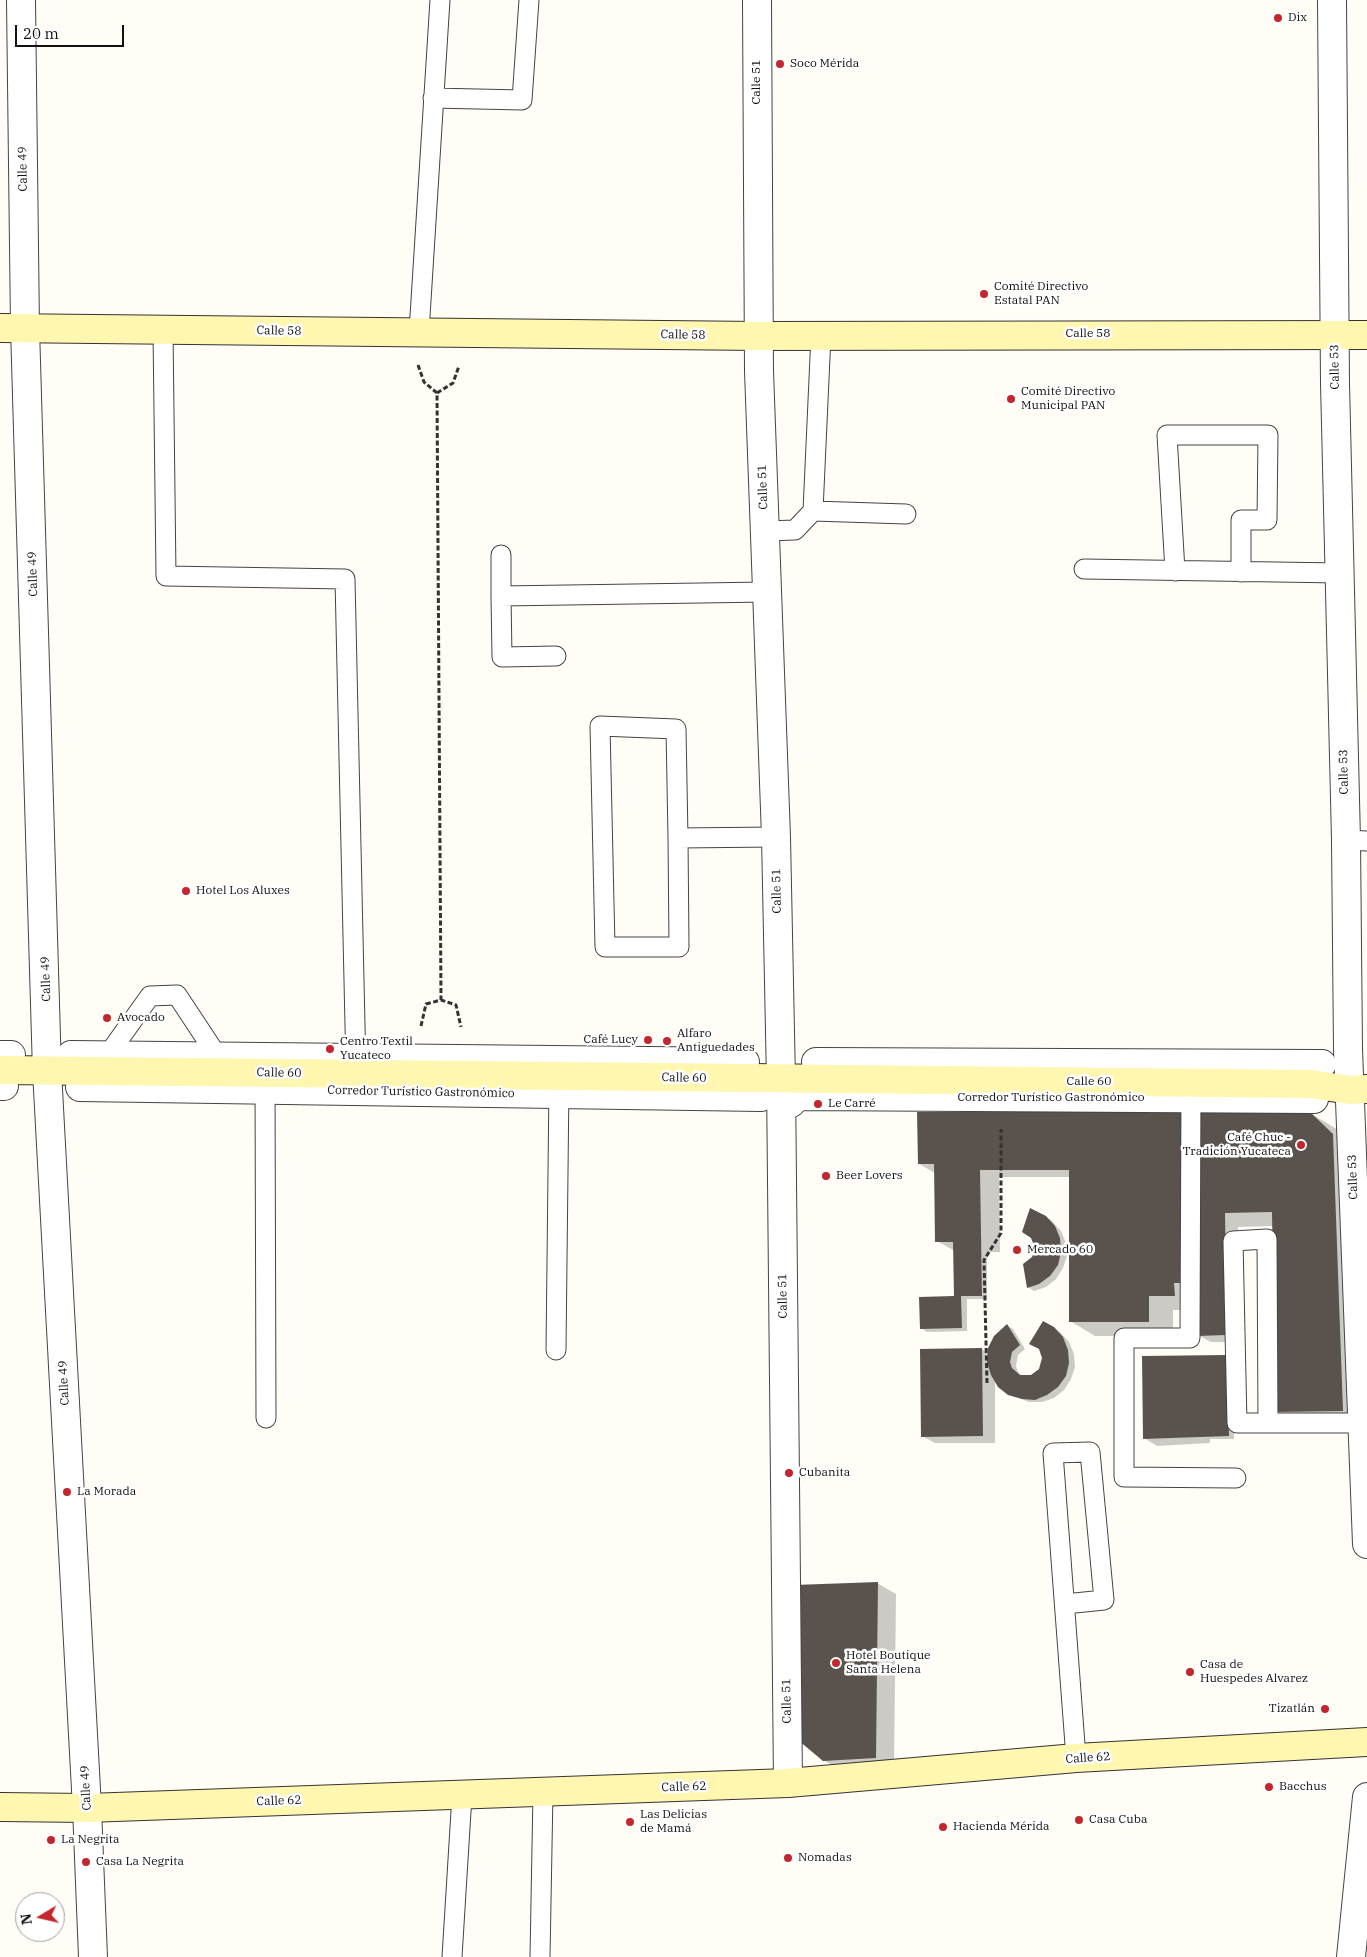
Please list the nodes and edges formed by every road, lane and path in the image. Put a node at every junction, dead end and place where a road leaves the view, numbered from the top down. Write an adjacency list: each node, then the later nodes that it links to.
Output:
1 (21, 0): 7 (street, Calle 49)
2 (440, 0): 6 (lane)
3 (529, 0): 6 (lane)
4 (757, 0): 13 (street, Calle 51)
5 (1332, 0): 10 (street, Calle 53)
6 (433, 98): 9 (lane)
7 (12, 328): 8 (main road, Calle 58); 39 (street, Calle 49)
8 (163, 330): 9 (main road, Calle 58); 37 (lane)
9 (419, 332): 13 (main road, Calle 58)
10 (1334, 333): 11 (main road, Calle 58); 12 (main road, Calle 58); 24 (street, Calle 53)
11 (821, 335): 13 (main road, Calle 58); 17 (lane)
12 (1367, 335)
13 (758, 336): 19 (street, Calle 51)
14 (415, 358): 16 (path)
15 (462, 359): 16 (path)
16 (437, 393): 31 (path)
17 (814, 511): 18 (lane); 19 (lane)
18 (906, 514)
19 (765, 530): 25 (street, Calle 51)
20 (501, 554): 26 (lane)
21 (1084, 569): 22 (lane)
22 (1175, 571): 23 (lane); 23 (lane)
23 (1241, 572): 24 (lane)
24 (1340, 573): 30 (street, Calle 53)
25 (767, 592): 26 (lane); 28 (street, Calle 51)
26 (501, 596): 27 (lane)
27 (556, 656)
28 (776, 837): 29 (lane); 45 (street, Calle 51)
29 (678, 838): 29 (lane)
30 (1356, 840): 44 (street, Calle 53)
31 (441, 1000)
32 (71, 1056): 40 (street, Corredor Turístico Gastronómico)
33 (745, 1062): 37 (street)
34 (816, 1062): 35 (street)
35 (1322, 1064)
36 (222, 1065): 37 (street); 40 (main road, Calle 60); 40 (lane); 41 (main road, Calle 60)
37 (355, 1066): 41 (main road, Calle 60); 42 (main road, Calle 60)
38 (3, 1071): 39 (main road, Calle 60)
39 (48, 1071): 40 (main road, Calle 60); 63 (street, Calle 49)
40 (94, 1071): 41 (street, Corredor Turístico Gastronómico)
41 (265, 1081): 42 (street, Corredor Turístico Gastronómico); 50 (lane)
42 (559, 1085): 45 (main road, Calle 60); 48 (lane)
43 (1191, 1090): 44 (main road, Calle 60); 45 (main road, Calle 60); 46 (street, Corredor Turístico Gastronómico); 47 (street, Corredor Turístico Gastronómico); 53 (lane)
44 (1359, 1090): 52 (street, Calle 53)
45 (778, 1093): 46 (street, Corredor Turístico Gastronómico); 58 (street, Calle 51)
46 (1001, 1097): 49 (path)
47 (1314, 1099)
48 (556, 1350)
49 (987, 1383)
50 (266, 1418)
51 (1268, 1423): 51 (lane); 52 (lane)
52 (1363, 1423): 54 (street, Calle 53)
53 (1236, 1478)
54 (1367, 1544)
55 (1064, 1604): 55 (lane); 57 (lane)
56 (1367, 1742): 57 (main road, Calle 62)
57 (1076, 1758): 58 (main road, Calle 62)
58 (788, 1783): 59 (main road, Calle 62)
59 (543, 1792): 60 (main road, Calle 62); 66 (lane)
60 (462, 1794): 63 (main road, Calle 62); 65 (lane)
61 (1367, 1796): 67 (street)
62 (0, 1807): 63 (main road, Calle 62)
63 (87, 1808): 64 (street, Calle 49)
64 (93, 1957)
65 (452, 1957)
66 (540, 1957)
67 (1352, 1957)

